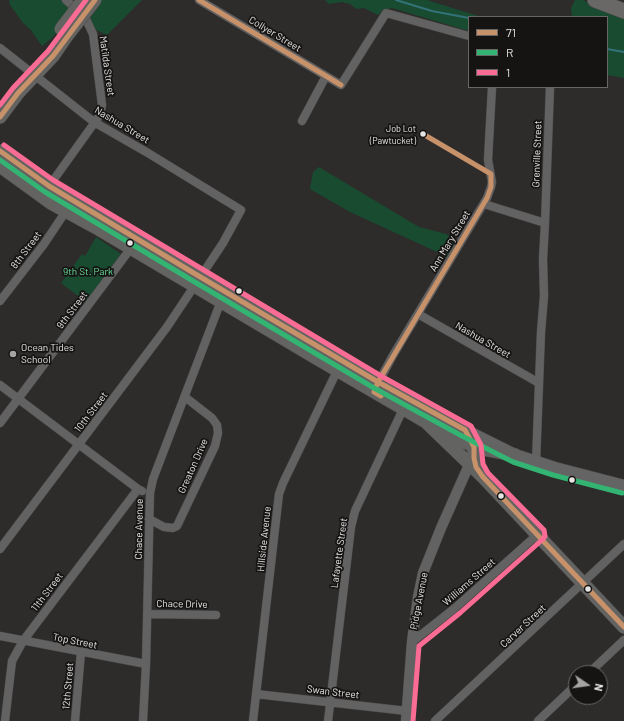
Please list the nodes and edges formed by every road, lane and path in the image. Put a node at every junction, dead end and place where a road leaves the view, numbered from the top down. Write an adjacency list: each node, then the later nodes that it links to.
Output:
1 (66, 0): 16 (street, Matilda Street)
2 (83, 0): 7 (main road, bridge)
3 (95, 0): 7 (main road, bridge)
4 (199, 0): 11 (street, Collyer Street)
5 (595, 0): 6 (highway)
6 (624, 11)
7 (64, 33): 10 (main road)
8 (468, 36): 11 (street, Collyer Street)
9 (0, 48): 10 (street, Nashua Street)
10 (34, 75): 14 (main road); 16 (street, Nashua Street)
11 (326, 76): 15 (street)
12 (492, 88): 20 (street, Ann Mary Street)
13 (550, 88): 23 (street, Grenville Street)
14 (0, 117)
15 (302, 121)
16 (94, 122): 19 (street, Matilda Street); 21 (street, Nashua Street)
17 (0, 151): 19 (main road)
18 (1, 169): 19 (main road)
19 (46, 191): 22 (main road); 25 (main road)
20 (484, 204): 23 (street); 28 (street, Ann Mary Street)
21 (241, 210): 25 (street, 10th Street)
22 (66, 211): 24 (main road); 26 (street, 8th Street)
23 (545, 223): 30 (street, Grenville Street)
24 (130, 248): 25 (main road); 34 (street, 9th Street)
25 (198, 281): 27 (main road); 29 (main road); 39 (street, 10th Street)
26 (0, 301)
27 (221, 301): 29 (main road); 33 (street, Chace Avenue)
28 (418, 314): 30 (street, Nashua Street); 32 (street, Ann Mary Street)
29 (339, 368): 32 (main road); 64 (street, Hillside Avenue)
30 (539, 383): 42 (street, Grenville Street)
31 (0, 385): 34 (street)
32 (376, 387): 35 (main road)
33 (185, 397): 47 (street, Chace Avenue); 48 (street, Greaton Drive)
34 (18, 399): 37 (street, 9th Street); 39 (street)
35 (406, 404): 36 (main road); 38 (main road); 65 (street, Lafayette Street)
36 (426, 422): 40 (main road); 43 (main road)
37 (0, 423)
38 (465, 430): 40 (main road); 41 (main road)
39 (79, 445): 46 (street); 51 (street, 10th Street)
40 (474, 447): 41 (main road); 44 (main road)
41 (516, 455): 42 (main road)
42 (536, 462): 45 (main road)
43 (470, 465): 44 (main road); 59 (street, Pidge Avenue)
44 (483, 477): 49 (main road)
45 (624, 486)
46 (138, 489): 47 (street); 58 (street, 11th Street)
47 (150, 493): 48 (street, Chace Avenue)
48 (149, 519): 53 (street, Chace Avenue)
49 (538, 534): 52 (main road); 59 (street, Williams Street)
50 (624, 544): 52 (street, Carver Street)
51 (0, 549)
52 (583, 583): 55 (main road); 72 (street, Carver Street)
53 (147, 614): 54 (street, Chace Drive); 61 (street, Chace Avenue)
54 (216, 615)
55 (624, 627)
56 (0, 636): 58 (street, Top Street)
57 (624, 640): 62 (street)
58 (23, 641): 60 (street, Top Street); 67 (street, 11th Street)
59 (412, 642): 66 (street, Pidge Avenue)
60 (81, 652): 61 (street, Top Street); 68 (street, 12th Street)
61 (146, 664): 69 (street, Chace Avenue)
62 (597, 665)
63 (568, 693): 73 (street)
64 (256, 694): 65 (street, Swan Street); 70 (street, Hillside Avenue)
65 (330, 702): 66 (street, Swan Street); 71 (street, Lafayette Street)
66 (407, 716)
67 (5, 721)
68 (75, 721)
69 (143, 721)
70 (252, 721)
71 (328, 721)
72 (435, 721)
73 (538, 721)

